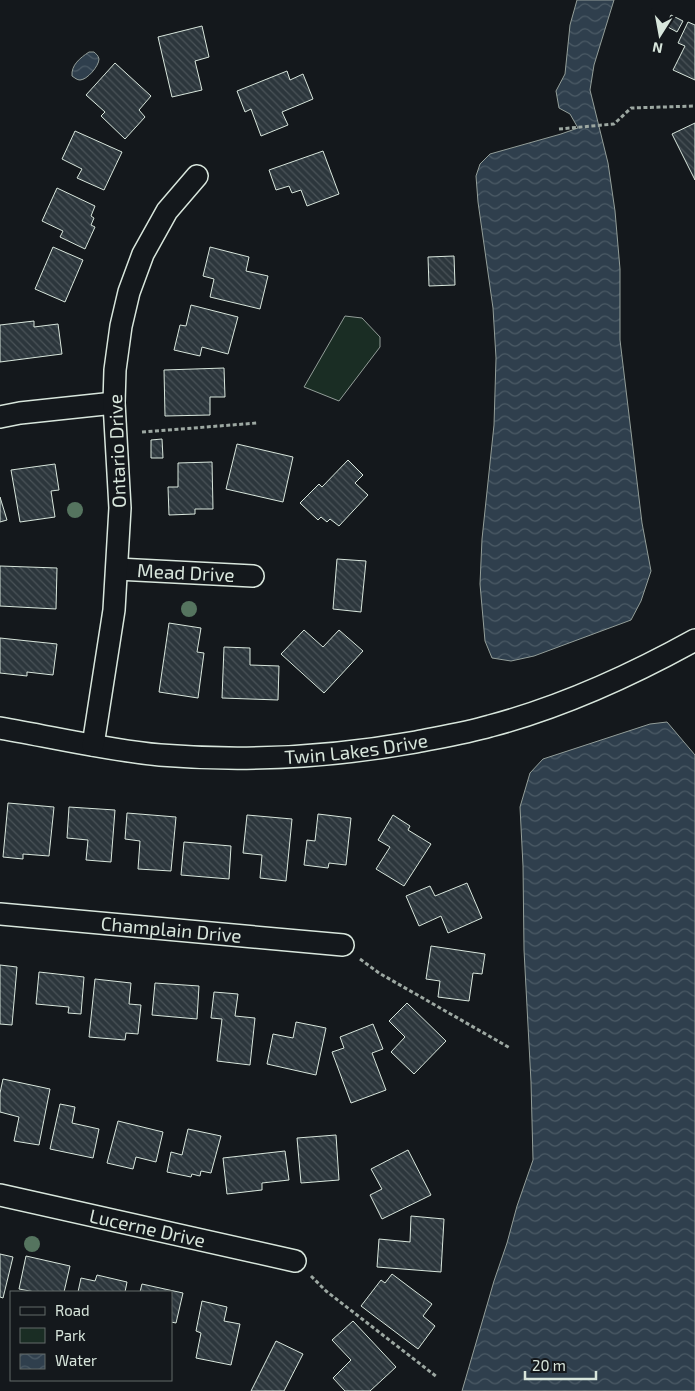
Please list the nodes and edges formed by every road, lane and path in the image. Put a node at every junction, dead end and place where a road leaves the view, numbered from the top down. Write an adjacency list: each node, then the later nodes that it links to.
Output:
1 (695, 106): 2 (path)
2 (559, 128)
3 (197, 176): 4 (street, Ontario Drive)
4 (114, 403): 5 (street); 8 (street, Ontario Drive)
5 (0, 417)
6 (257, 423): 7 (path)
7 (142, 432)
8 (117, 568): 9 (street, Mead Drive); 12 (street, Ontario Drive)
9 (253, 576)
10 (695, 640): 12 (street, Twin Lakes Drive)
11 (0, 728): 12 (street, Twin Lakes Drive)
12 (93, 745)
13 (0, 914): 14 (street, Champlain Drive)
14 (343, 945): 15 (path)
15 (510, 1048)
16 (0, 1195): 17 (street, Lucerne Drive)
17 (295, 1261): 18 (path)
18 (437, 1377)

